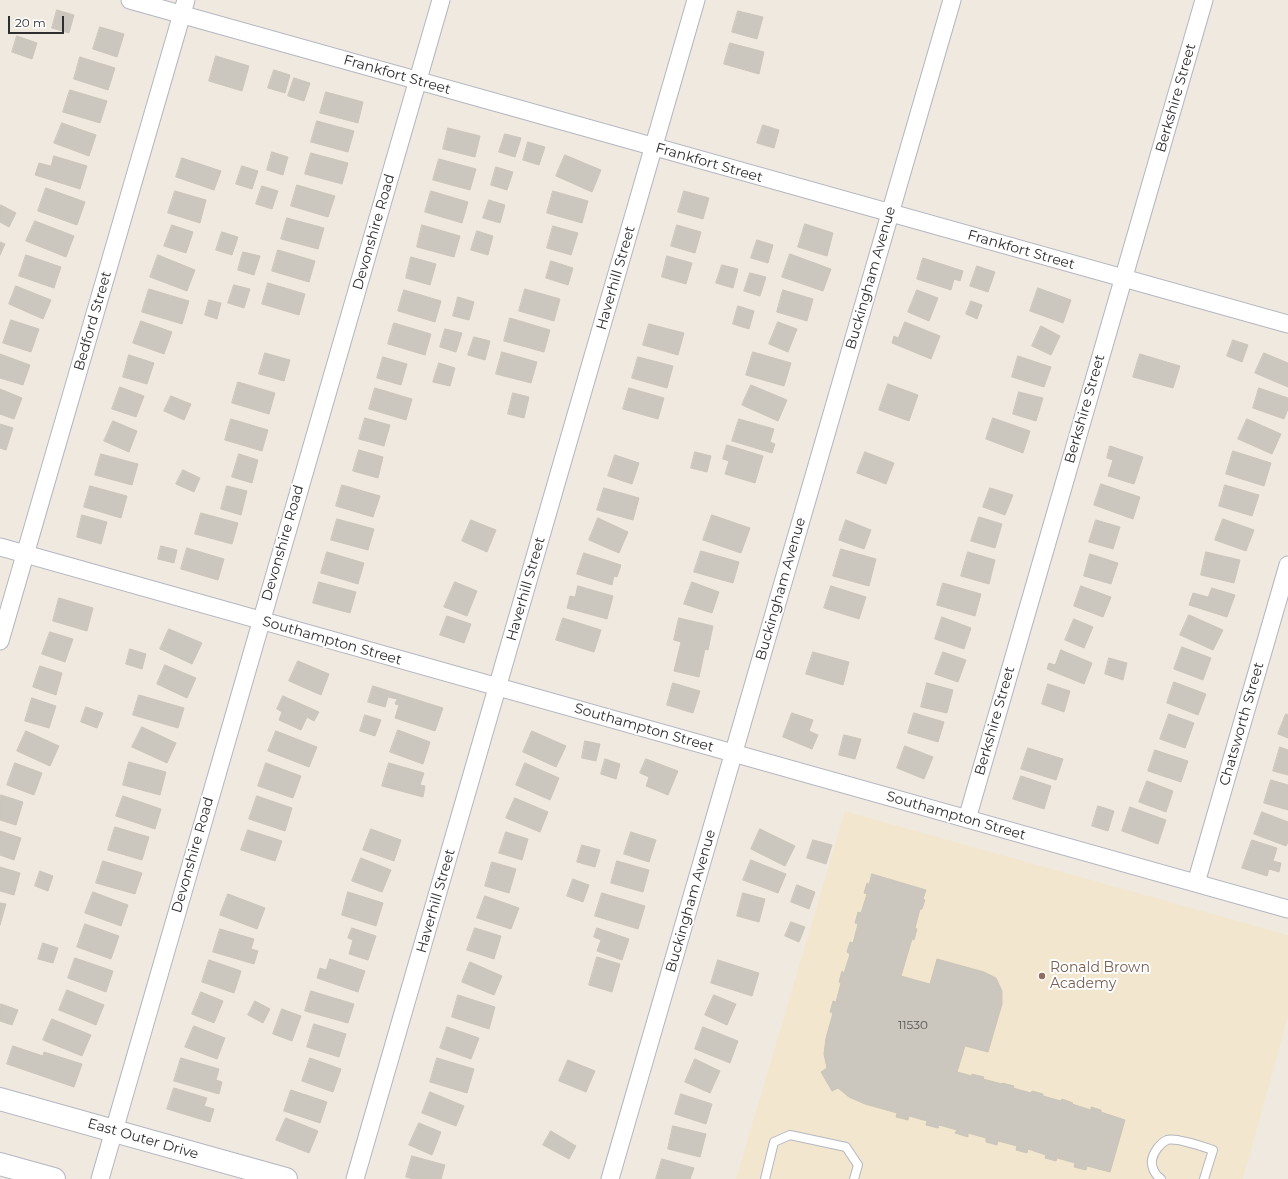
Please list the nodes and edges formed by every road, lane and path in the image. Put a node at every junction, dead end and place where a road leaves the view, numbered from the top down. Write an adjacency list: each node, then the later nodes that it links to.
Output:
1 (130, 0): 6 (street, Frankfort Street)
2 (441, 0): 7 (street, Devonshire Road)
3 (696, 0): 8 (street, Haverhill Street)
4 (952, 0): 9 (street, Buckingham Avenue)
5 (1204, 0): 10 (street, Berkshire Street)
6 (184, 7): 7 (street, Frankfort Street); 13 (street, Bedford Street)
7 (418, 81): 8 (street, Frankfort Street); 15 (street, Devonshire Road)
8 (654, 147): 9 (street, Frankfort Street); 17 (street, Haverhill Street)
9 (890, 213): 10 (street, Frankfort Street); 18 (street, Buckingham Avenue)
10 (1123, 278): 11 (street, Frankfort Street); 19 (street, Berkshire Street)
11 (1288, 324)
12 (0, 547): 13 (street, Southampton Street)
13 (25, 554): 15 (street, Southampton Street); 16 (street, Bedford Street)
14 (1288, 565): 20 (street, Chatsworth Street)
15 (261, 621): 17 (street, Southampton Street); 23 (street, Devonshire Road)
16 (0, 641)
17 (497, 687): 18 (street, Southampton Street); 28 (street, Haverhill Street)
18 (734, 753): 19 (street, Southampton Street); 29 (street, Buckingham Avenue)
19 (967, 819): 20 (street, Southampton Street)
20 (1196, 883): 21 (street, Southampton Street)
21 (1288, 909)
22 (0, 1099): 23 (street, East Outer Drive)
23 (114, 1131): 26 (street, Devonshire Road); 27 (street, East Outer Drive)
24 (0, 1164): 25 (street)
25 (54, 1179)
26 (100, 1179)
27 (286, 1179)
28 (355, 1179)
29 (610, 1179)
30 (765, 1179): 31 (lane)
31 (854, 1179)
32 (1161, 1179): 33 (lane)
33 (1204, 1179)

